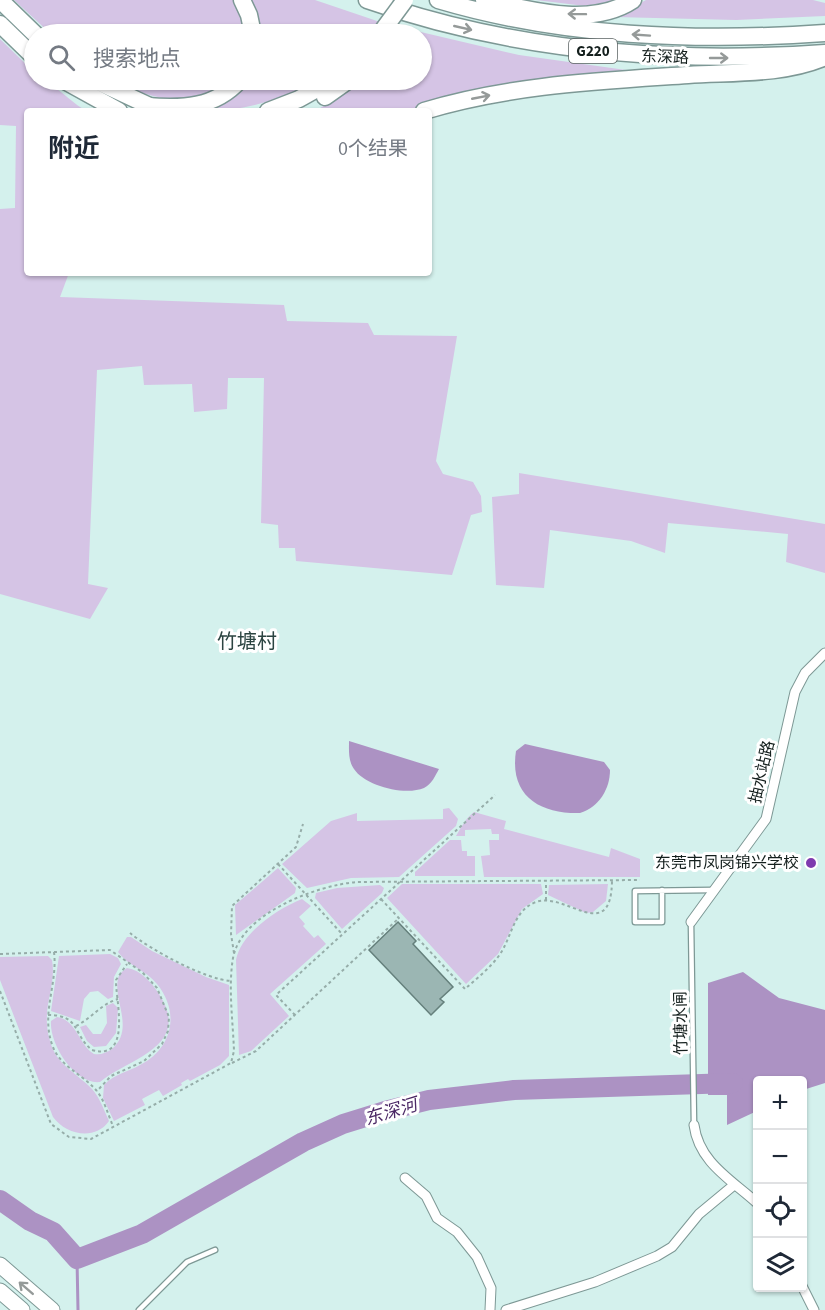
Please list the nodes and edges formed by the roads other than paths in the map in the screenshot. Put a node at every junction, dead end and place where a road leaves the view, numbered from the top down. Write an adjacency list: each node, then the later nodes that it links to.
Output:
1 (0, 0): 10 (highway)
2 (242, 0): 11 (highway)
3 (366, 0): 16 (highway, 东深路 / G220, one-way to 16)
4 (405, 0): 12 (highway, bridge)
5 (417, 0): 13 (highway)
6 (438, 0): 14 (highway, 东深路 / G220, one-way to 6)
7 (484, 0): 8 (highway, one-way to 7)
8 (633, 0)
9 (0, 24): 15 (highway)
10 (25, 24)
11 (251, 24)
12 (387, 24)
13 (400, 24)
14 (825, 33)
15 (24, 47)
16 (825, 55): 27 (highway, one-way to 16)
17 (81, 90): 22 (highway)
18 (115, 90): 23 (highway)
19 (229, 90): 24 (highway)
20 (315, 90): 25 (highway)
21 (334, 90): 26 (highway)
22 (114, 108)
23 (152, 108)
24 (175, 108)
25 (276, 108)
26 (303, 108)
27 (432, 109)
28 (825, 653): 30 (street, 抽水站路)
29 (662, 890): 29 (lane); 30 (lane)
30 (715, 890): 31 (street, 抽水站路)
31 (692, 922): 32 (lane, 竹塘水闸)
32 (694, 1125): 34 (street)
33 (405, 1178): 43 (street)
34 (734, 1185): 35 (street); 44 (street)
35 (753, 1200)
36 (215, 1250): 42 (lane)
37 (0, 1265): 41 (main road, one-way to 37)
38 (0, 1291): 40 (main road)
39 (805, 1292): 45 (street)
40 (21, 1310)
41 (52, 1310)
42 (139, 1310)
43 (490, 1310)
44 (506, 1310)
45 (814, 1310)

